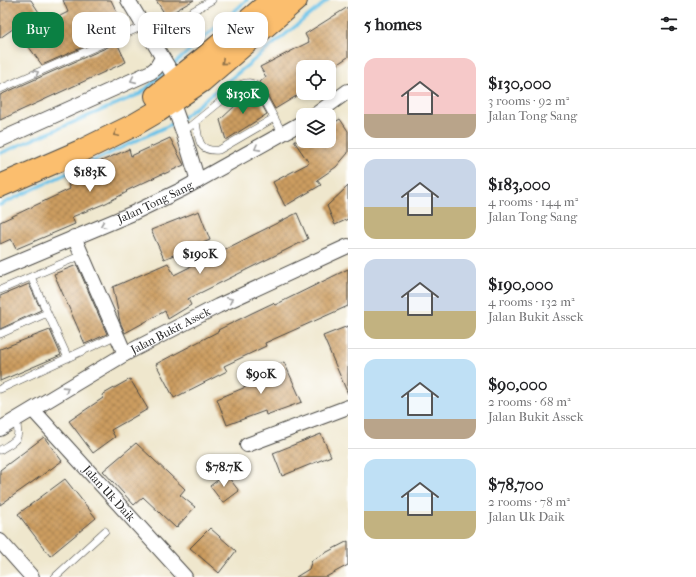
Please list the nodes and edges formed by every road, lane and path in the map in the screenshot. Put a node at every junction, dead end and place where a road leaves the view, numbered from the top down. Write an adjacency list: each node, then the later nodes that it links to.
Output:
1 (128, 0): 6 (street)
2 (212, 0): 5 (lane)
3 (272, 0): 10 (main road)
4 (296, 0): 13 (main road, one-way to 13)
5 (186, 12)
6 (138, 17)
7 (138, 34): 11 (lane, one-way to 7)
8 (156, 48): 9 (street)
9 (162, 58): 10 (street); 20 (street, one-way to 20)
10 (176, 80): 21 (main road)
11 (0, 89)
12 (348, 91): 14 (street)
13 (172, 104): 18 (street); 23 (main road, one-way to 23)
14 (325, 108)
15 (274, 118): 16 (lane); 16 (lane); 19 (lane)
16 (196, 122): 18 (lane)
17 (296, 126): 19 (street, Jalan Tong Sang)
18 (182, 130): 22 (street)
19 (283, 134): 22 (street, Jalan Tong Sang, one-way to 22)
20 (0, 140)
21 (0, 171)
22 (198, 181): 24 (street, Jalan Tong Sang, one-way to 24)
23 (0, 186)
24 (74, 237): 26 (street); 27 (street, Jalan Tong Sang)
25 (348, 246): 33 (street, Jalan Bukit Assek, one-way to 25)
26 (82, 255): 28 (lane); 32 (street)
27 (0, 270)
28 (31, 277): 29 (lane); 30 (lane)
29 (0, 290)
30 (47, 313): 31 (lane); 34 (lane)
31 (0, 334)
32 (117, 335): 33 (street); 34 (lane)
33 (125, 354): 37 (street, Jalan Bukit Assek, one-way to 33)
34 (68, 358): 35 (lane)
35 (0, 389)
36 (348, 407): 40 (street)
37 (34, 410): 38 (street, Jalan Bukit Assek); 46 (street, Jalan Uk Daik)
38 (16, 420): 39 (street, Jalan Bukit Assek); 41 (lane)
39 (0, 429)
40 (247, 445)
41 (0, 450)
42 (105, 531): 45 (lane)
43 (0, 541): 44 (street)
44 (32, 577)
45 (55, 577)
46 (185, 577)

